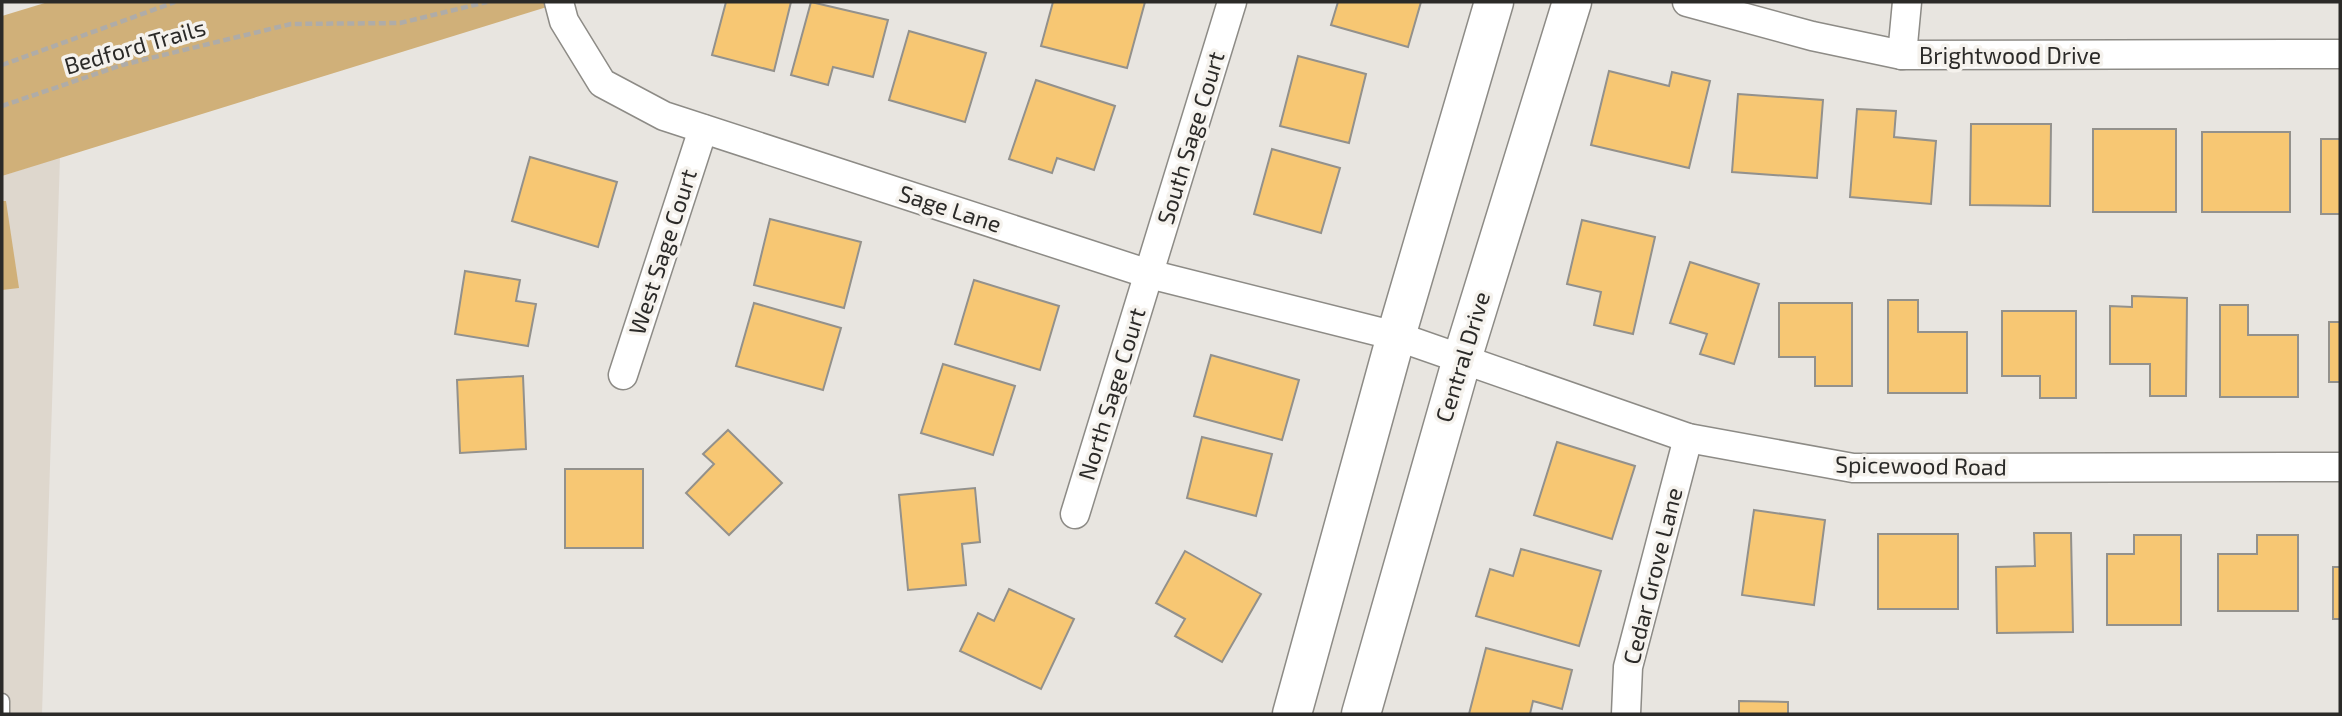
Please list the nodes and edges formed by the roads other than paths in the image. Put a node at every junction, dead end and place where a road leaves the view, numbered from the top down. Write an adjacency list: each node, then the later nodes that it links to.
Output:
1 (559, 2): 9 (street, Sage Lane)
2 (1232, 2): 10 (street, South Sage Court)
3 (1494, 2): 11 (main road)
4 (1572, 2): 12 (main road, Central Drive)
5 (1687, 2): 8 (street, Brightwood Drive)
6 (1907, 2): 8 (street)
7 (2340, 54): 8 (street, Brightwood Drive)
8 (1902, 55)
9 (703, 128): 10 (street, Sage Lane); 13 (street, West Sage Court)
10 (1149, 274): 11 (street, Sage Lane); 16 (street, North Sage Court)
11 (1396, 336): 12 (street, Spicewood Road); 19 (main road)
12 (1462, 359): 14 (street, Spicewood Road); 20 (main road, Central Drive)
13 (624, 375)
14 (1688, 438): 15 (street, Spicewood Road); 21 (street, Cedar Grove Lane)
15 (2340, 467)
16 (1075, 514)
17 (2, 701): 18 (lane)
18 (2, 714)
19 (1292, 714)
20 (1361, 714)
21 (1626, 714)

